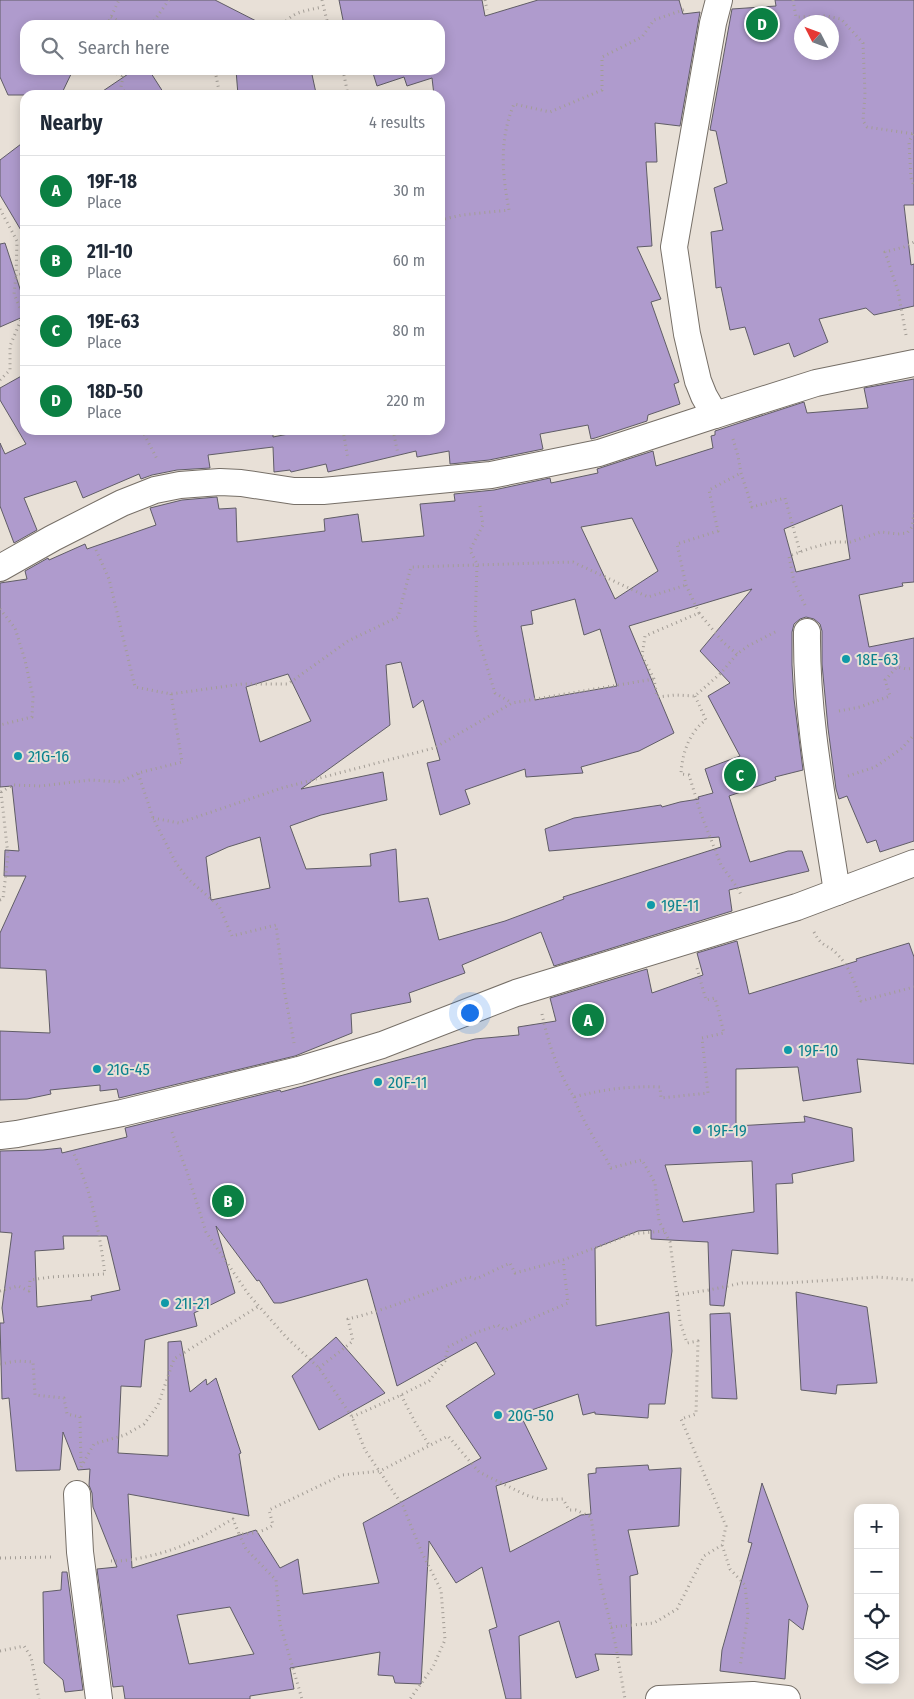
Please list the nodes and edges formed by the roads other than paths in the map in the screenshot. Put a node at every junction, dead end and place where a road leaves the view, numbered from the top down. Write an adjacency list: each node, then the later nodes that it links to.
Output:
1 (717, 8): 3 (street)
2 (911, 364): 3 (street)
3 (715, 415): 4 (street)
4 (0, 568)
5 (807, 626): 7 (street)
6 (914, 863): 7 (street)
7 (837, 892): 8 (street)
8 (0, 1136)
9 (77, 1494): 10 (street)
10 (99, 1699)
11 (659, 1699): 12 (street)
12 (787, 1699)

